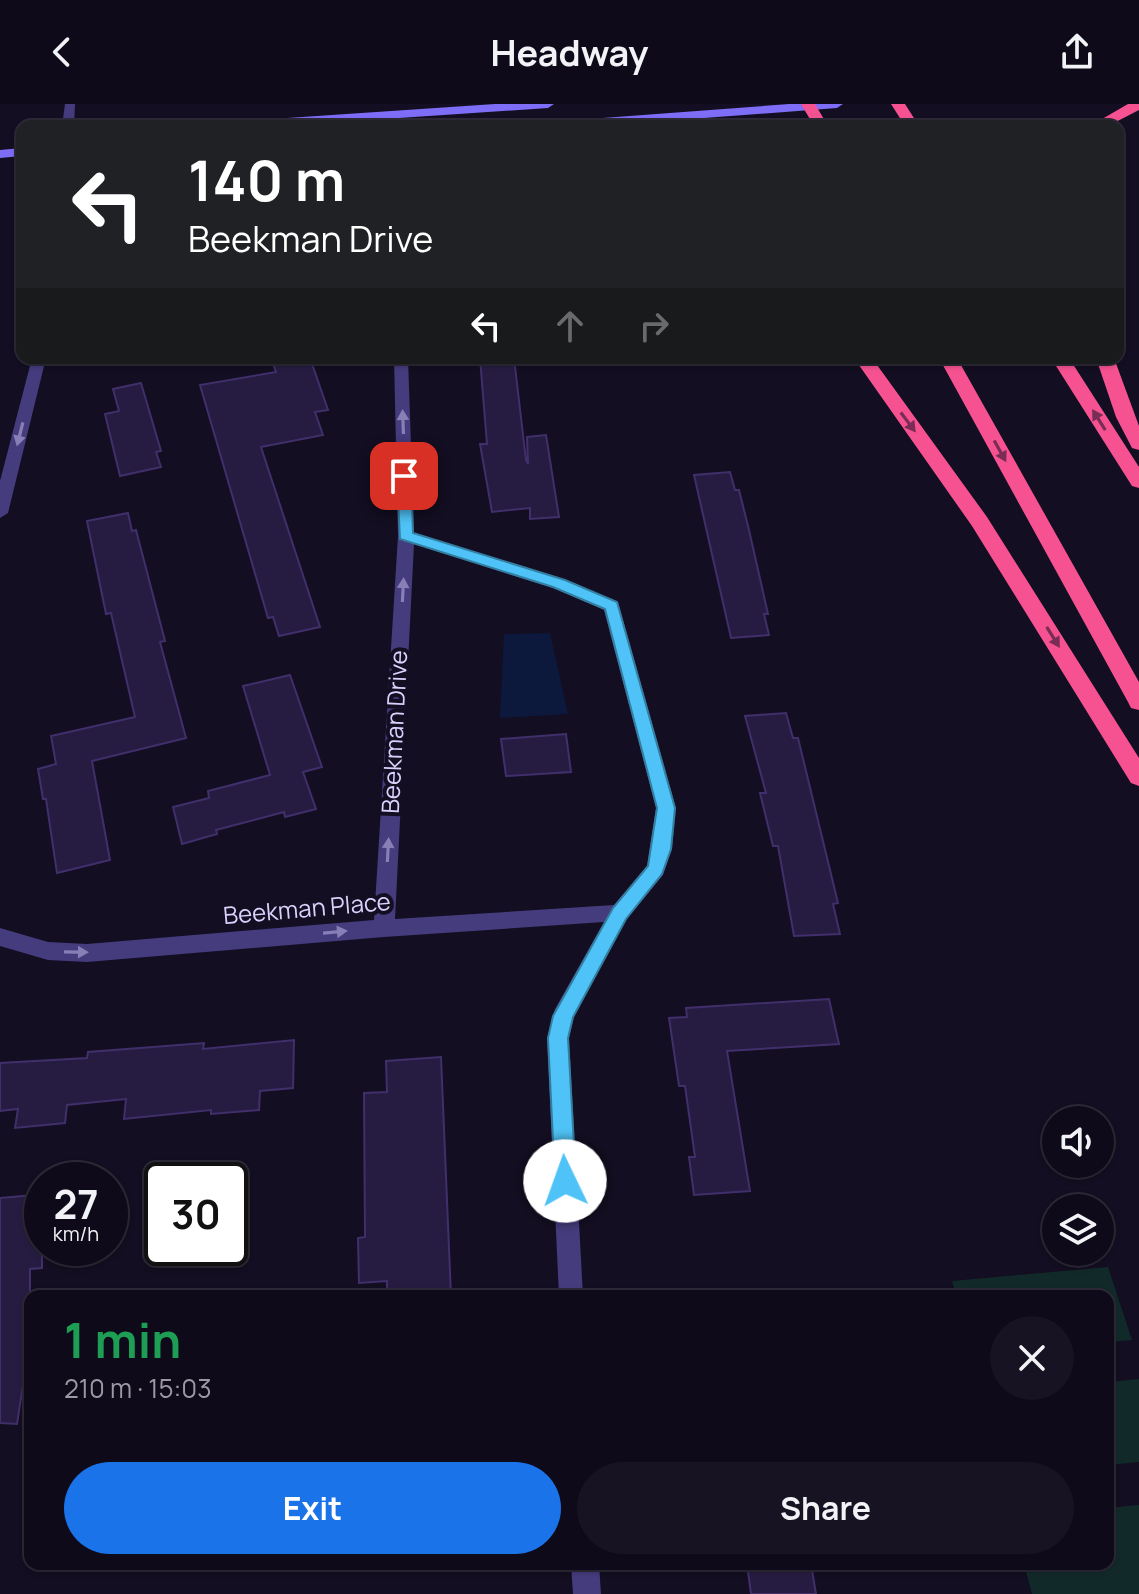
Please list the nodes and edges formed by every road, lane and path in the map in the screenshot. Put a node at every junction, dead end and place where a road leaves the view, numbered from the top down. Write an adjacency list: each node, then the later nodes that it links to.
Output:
1 (548, 104): 4 (main road)
2 (837, 104): 5 (main road)
3 (1139, 104): 6 (highway)
4 (315, 120)
5 (628, 120)
6 (1108, 120)
7 (40, 364): 15 (street, one-way to 15)
8 (401, 364): 16 (street, Beekman Drive, one-way to 8)
9 (867, 364): 18 (highway, one-way to 18)
10 (951, 364): 17 (highway, one-way to 17)
11 (1064, 364): 14 (highway, one-way to 11)
12 (1107, 364): 13 (highway)
13 (1139, 444)
14 (1139, 482)
15 (0, 513)
16 (406, 536): 19 (street); 20 (street, Beekman Drive, one-way to 16)
17 (1139, 702)
18 (1139, 777)
19 (620, 913): 20 (street, Beekman Place); 22 (street)
20 (384, 928): 21 (street, Beekman Place, one-way to 20)
21 (0, 937)
22 (571, 1290)
23 (585, 1570): 24 (street)
24 (587, 1594)

